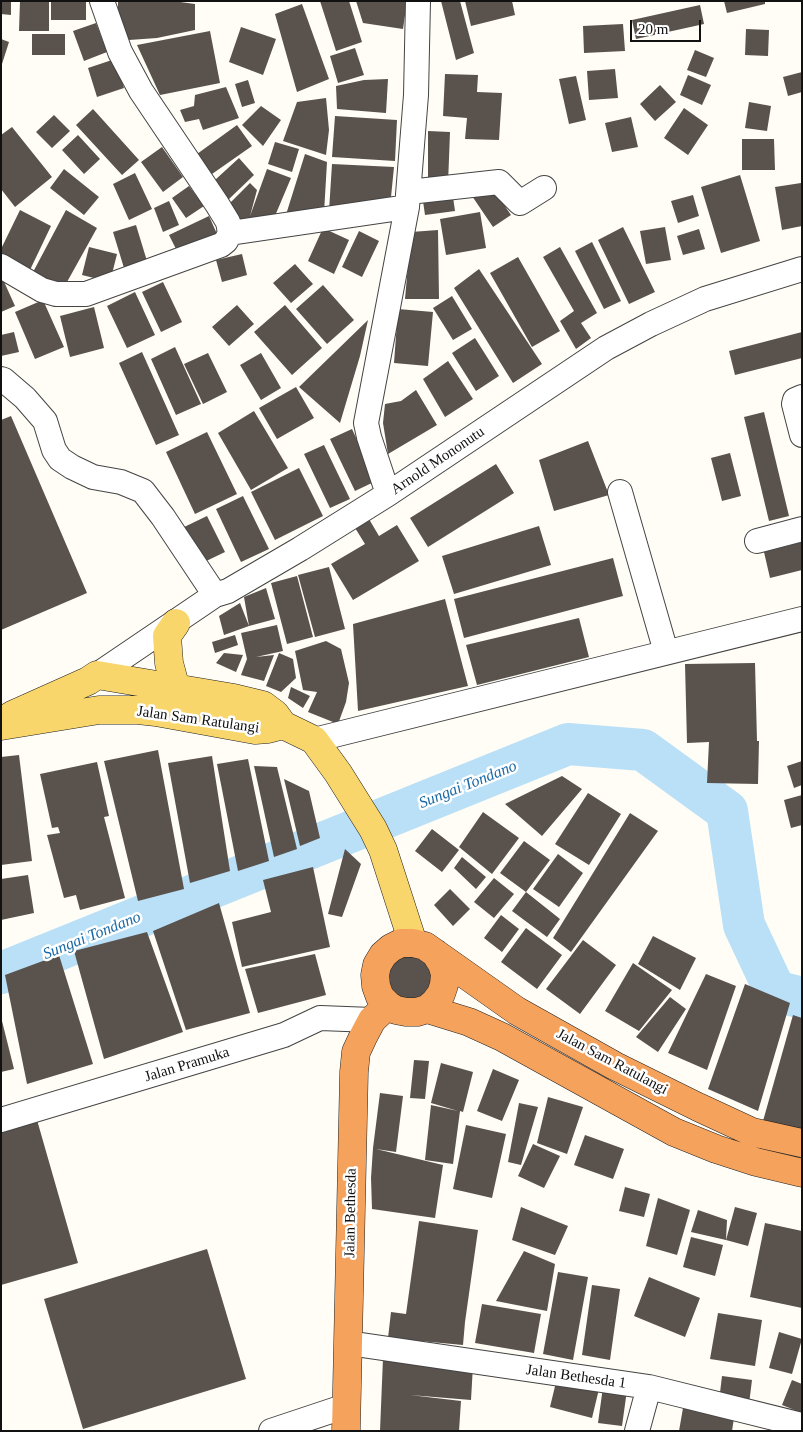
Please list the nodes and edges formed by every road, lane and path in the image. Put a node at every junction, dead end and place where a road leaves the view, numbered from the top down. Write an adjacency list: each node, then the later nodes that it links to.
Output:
1 (102, 1): 5 (street)
2 (418, 1): 4 (street)
3 (544, 188): 4 (street)
4 (408, 200): 5 (street); 12 (street)
5 (230, 233): 6 (street)
6 (1, 266)
7 (802, 269): 12 (street, Arnold Mononutu)
8 (1, 379): 15 (street)
9 (802, 397): 10 (street)
10 (802, 436)
11 (620, 492): 18 (street)
12 (388, 494): 15 (street, Arnold Mononutu)
13 (802, 530): 14 (street)
14 (757, 541)
15 (215, 595): 17 (street, Arnold Mononutu)
16 (802, 619): 18 (street)
17 (176, 623): 19 (street, Arnold Mononutu); 20 (main road)
18 (666, 652): 25 (street)
19 (93, 678): 20 (main road); 21 (main road); 22 (main road)
20 (176, 689): 24 (main road)
21 (99, 710): 23 (main road, Jalan Sam Ratulangi); 24 (main road, Jalan Sam Ratulangi)
22 (1, 720)
23 (1, 726)
24 (283, 726): 25 (main road)
25 (314, 740): 26 (main road)
26 (424, 948): 27 (highway); 28 (highway); 30 (highway, Jalan Sam Ratulangi)
27 (426, 1009): 28 (highway); 31 (highway)
28 (380, 1012): 29 (street, Jalan Pramuka); 32 (highway, Jalan Bethesda)
29 (1, 1120)
30 (802, 1143)
31 (802, 1173)
32 (348, 1343): 33 (street, Jalan Bethesda 1); 34 (highway, Jalan Bethesda)
33 (649, 1388): 35 (street, Jalan Bethesda 1); 37 (street)
34 (346, 1418): 36 (street)
35 (802, 1425)
36 (271, 1431)
37 (637, 1431)

